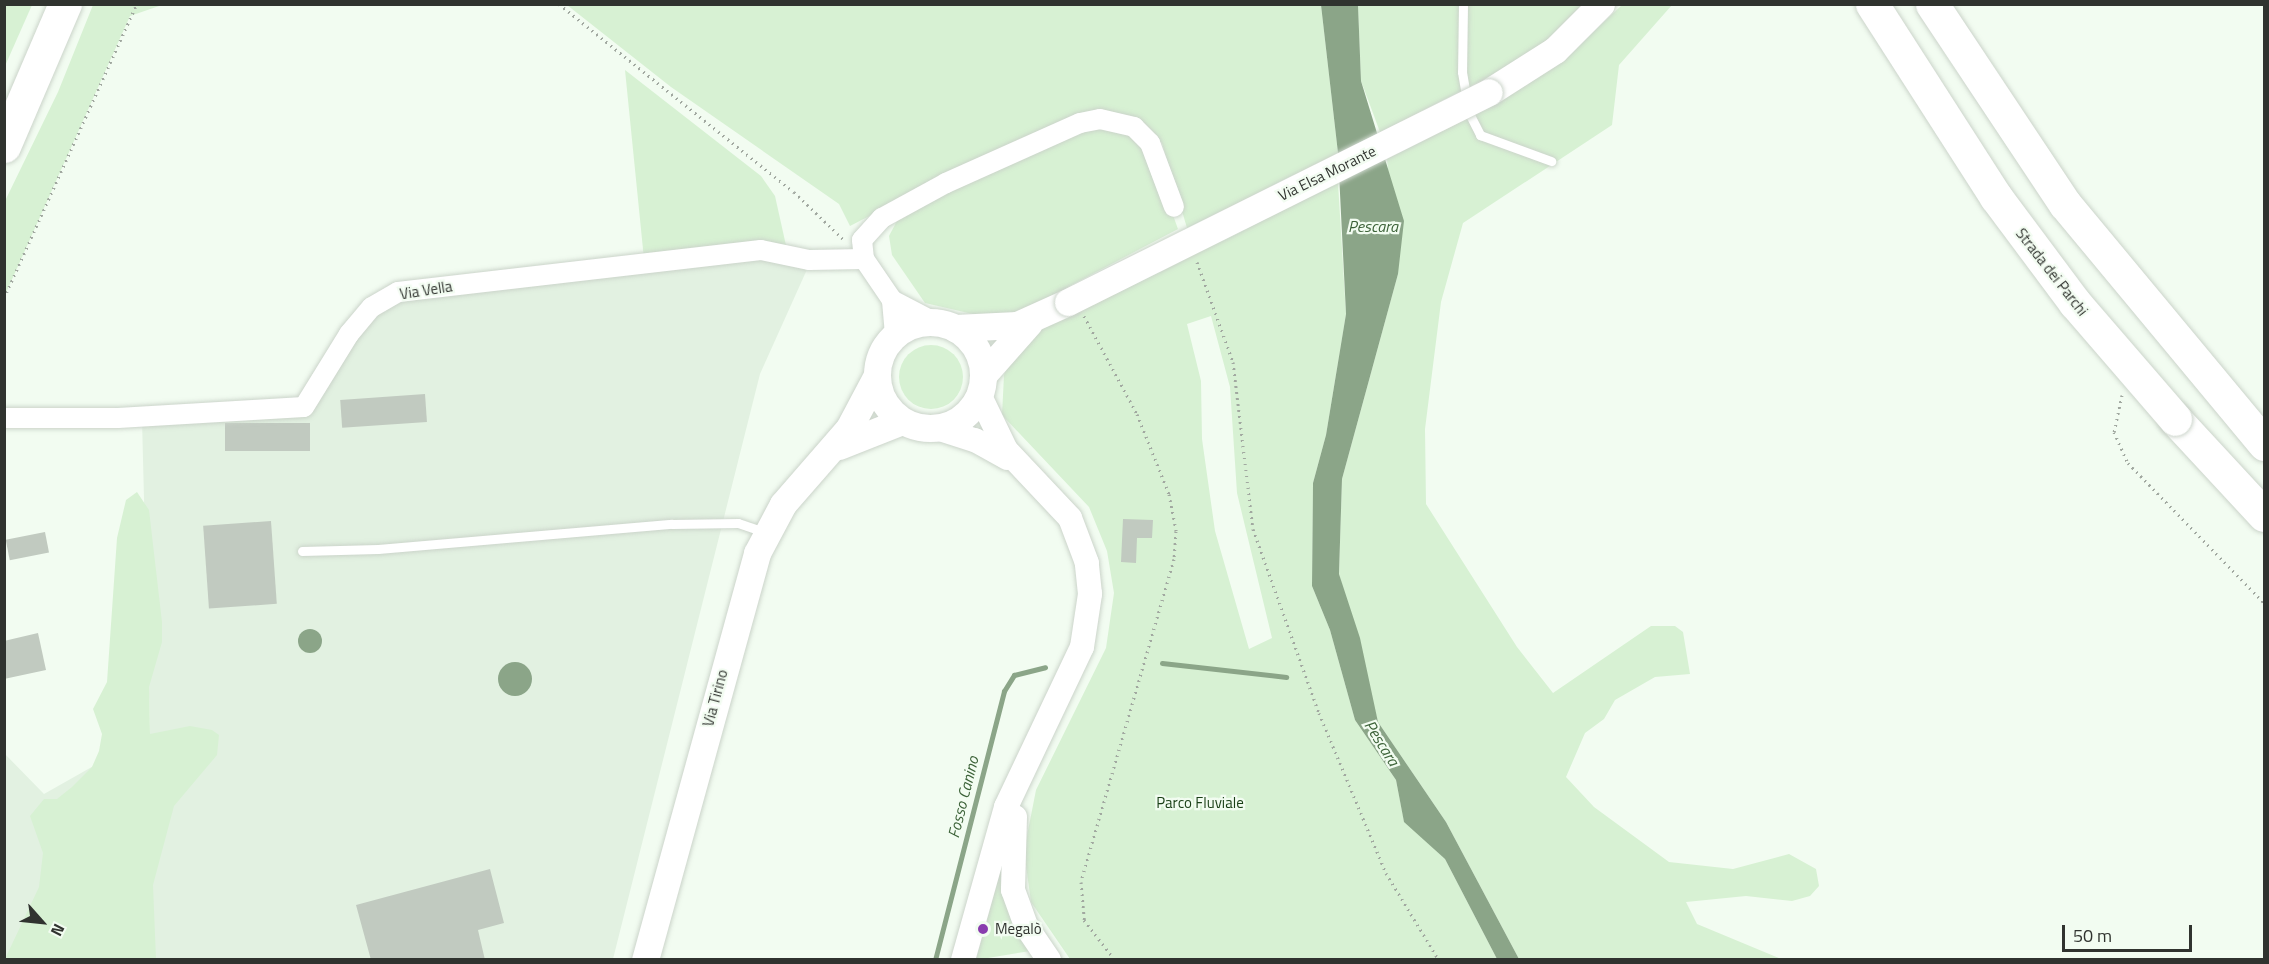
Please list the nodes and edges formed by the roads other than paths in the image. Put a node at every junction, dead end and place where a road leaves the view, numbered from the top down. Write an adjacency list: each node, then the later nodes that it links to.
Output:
1 (65, 4): 6 (highway)
2 (1463, 4): 7 (lane)
3 (1601, 4): 11 (main road, Via Elsa Morante, bridge)
4 (1872, 4): 22 (highway, Strada dei Parchi, bridge)
5 (1932, 4): 19 (highway)
6 (4, 146)
7 (1551, 161)
8 (1174, 207): 9 (street)
9 (864, 259): 10 (street); 16 (street, Via Vella)
10 (892, 300): 12 (street); 13 (street)
11 (1037, 317): 12 (main road, Via Elsa Morante); 15 (main road, Via Elsa Morante)
12 (945, 325): 13 (main road); 15 (main road)
13 (895, 335): 14 (main road)
14 (876, 377): 17 (main road); 20 (main road, Via Tirino)
15 (981, 385): 18 (main road); 21 (street)
16 (4, 418)
17 (902, 421): 18 (main road); 20 (main road, Via Tirino)
18 (937, 428): 21 (street)
19 (2265, 444)
20 (825, 454): 23 (main road, Via Tirino)
21 (1028, 474): 25 (street)
22 (2265, 515)
23 (767, 533): 24 (lane); 26 (main road, Via Tirino)
24 (302, 551)
25 (1021, 767): 27 (street); 28 (street)
26 (645, 960)
27 (963, 960)
28 (1048, 960)

